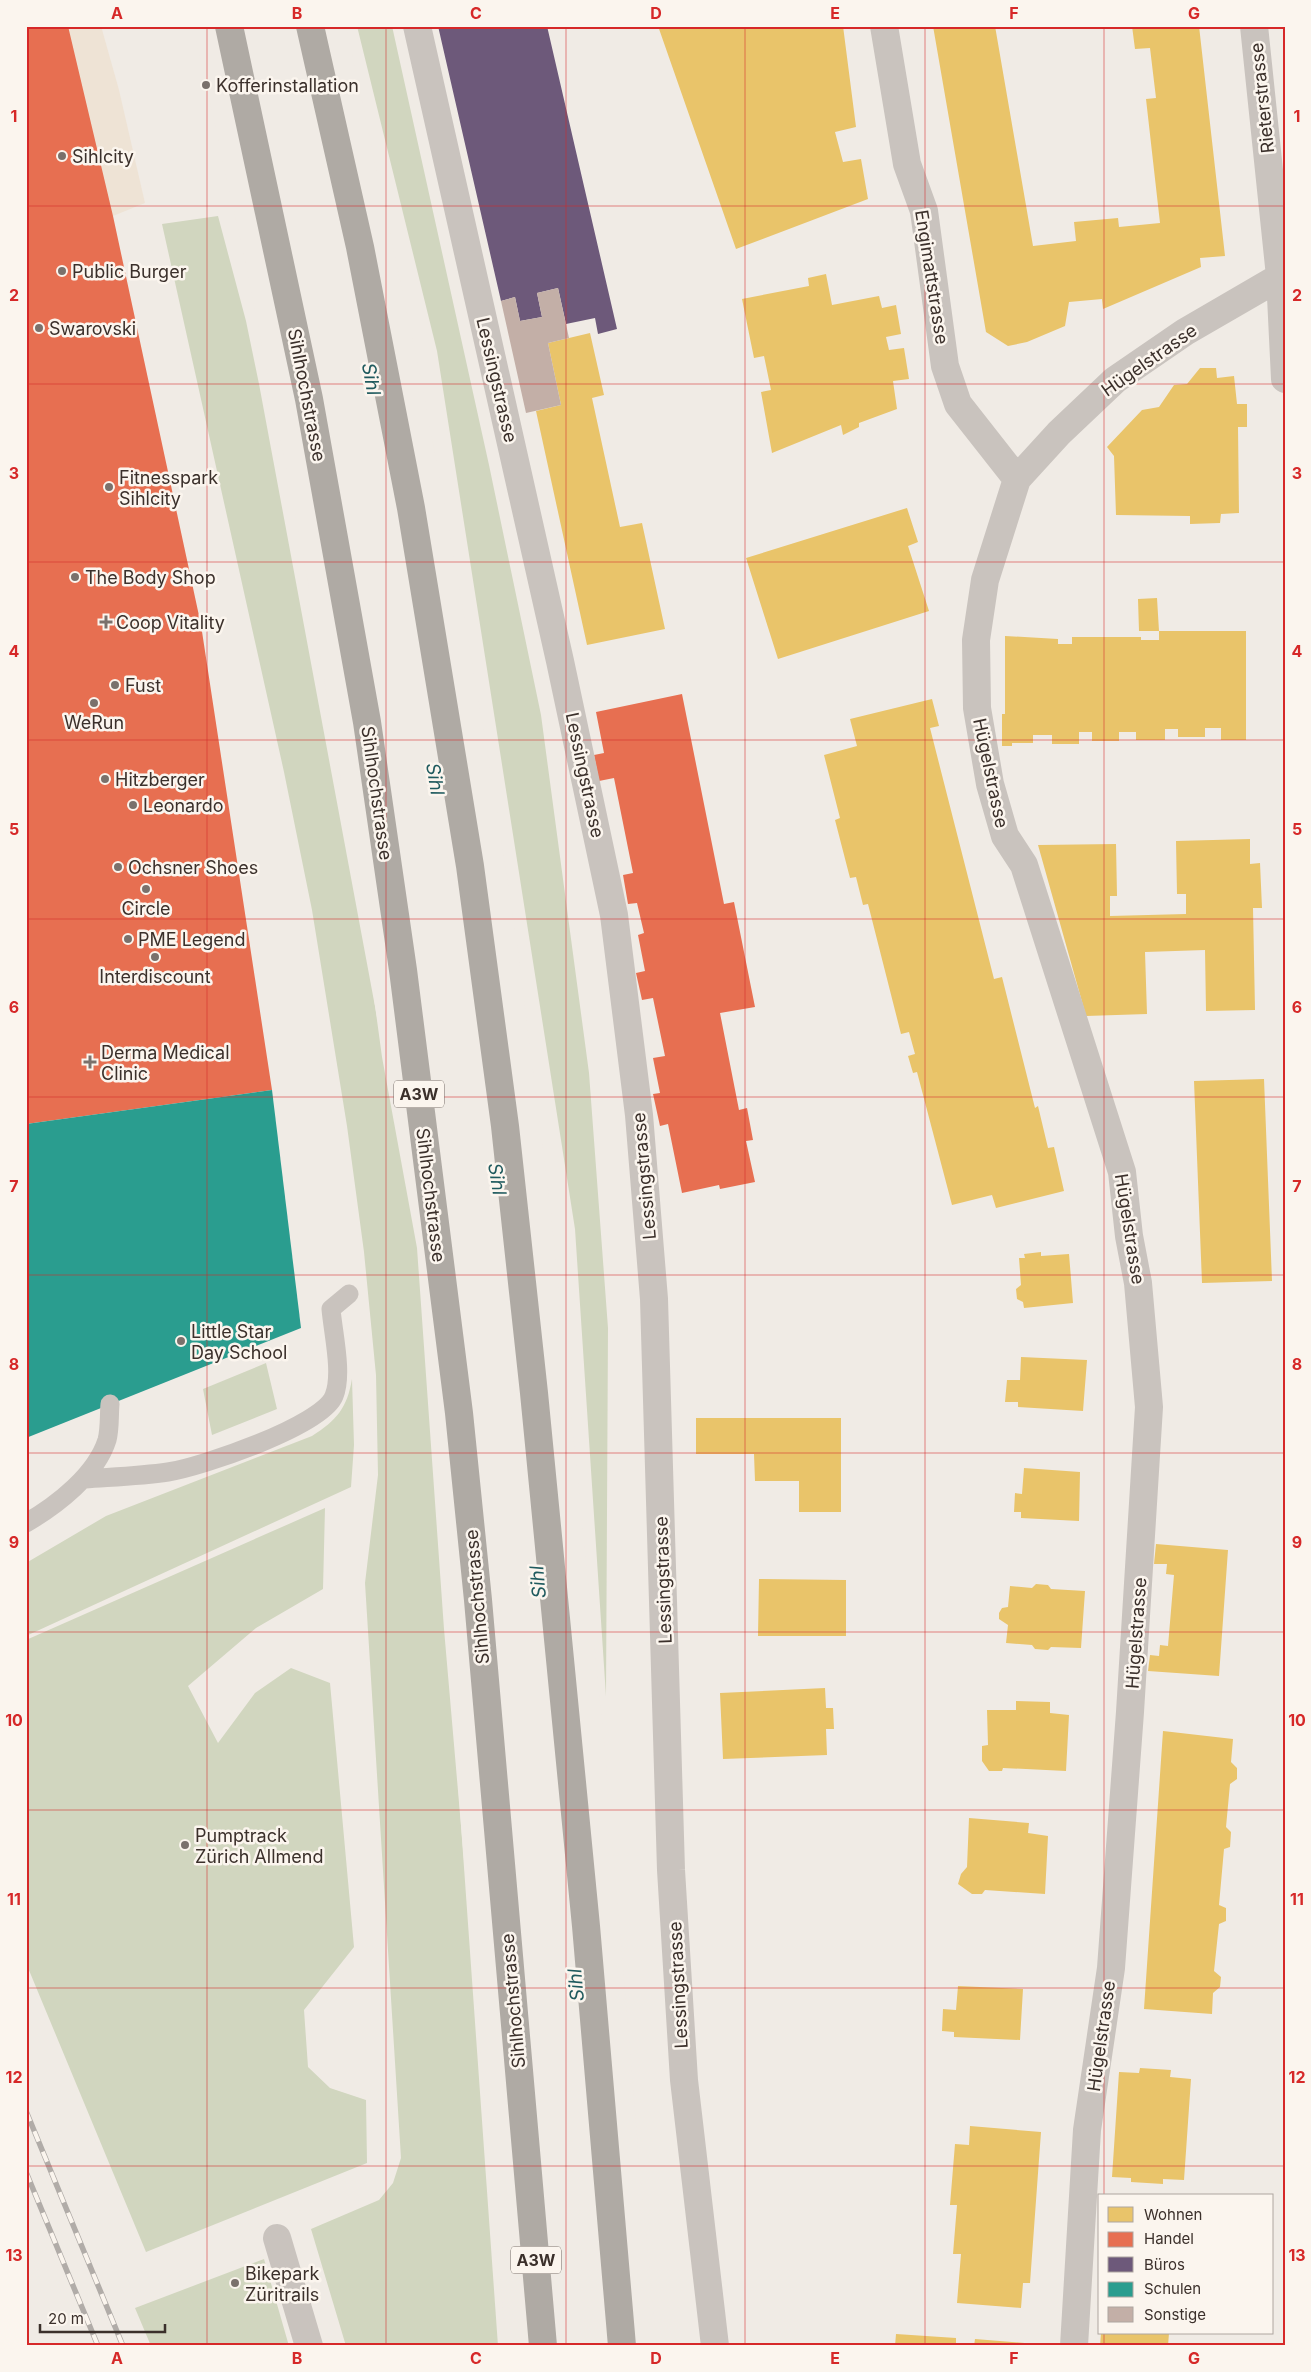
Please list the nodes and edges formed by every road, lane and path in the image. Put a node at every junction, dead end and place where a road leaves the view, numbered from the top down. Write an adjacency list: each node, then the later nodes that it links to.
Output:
1 (229, 26): 15 (highway, Sihlhochstrasse / A3W)
2 (310, 26): 16 (highway)
3 (416, 26): 17 (street, Lessingstrasse)
4 (884, 26): 8 (street, Engimattstrasse)
5 (1254, 26): 6 (street, Rieterstrasse)
6 (1283, 275): 7 (street, Rieterstrasse); 8 (street, Hügelstrasse)
7 (1285, 379)
8 (1017, 479): 18 (street, Hügelstrasse)
9 (349, 1294): 11 (lane)
10 (110, 1404): 11 (lane)
11 (85, 1479): 12 (lane)
12 (26, 1523)
13 (277, 2238): 14 (street)
14 (309, 2346)
15 (543, 2346)
16 (622, 2346)
17 (715, 2346)
18 (1074, 2346)

